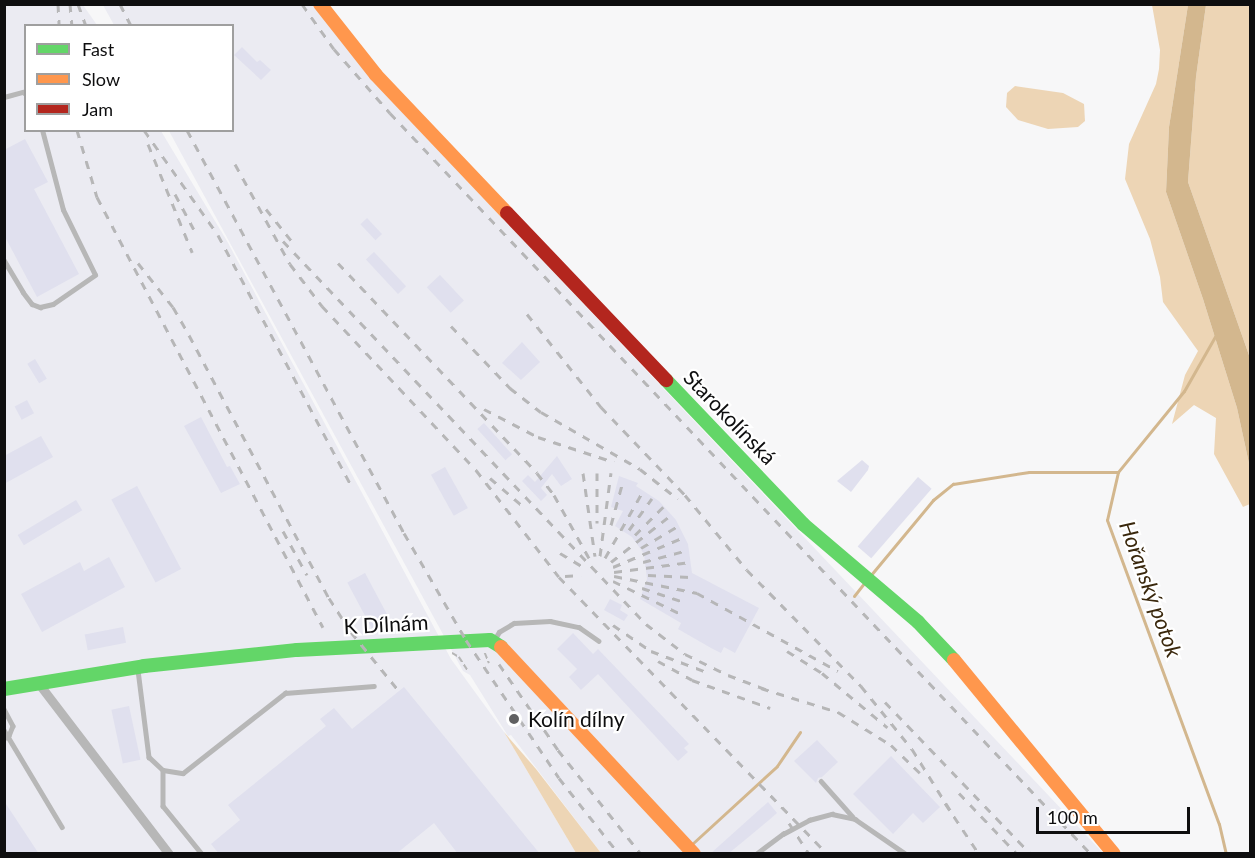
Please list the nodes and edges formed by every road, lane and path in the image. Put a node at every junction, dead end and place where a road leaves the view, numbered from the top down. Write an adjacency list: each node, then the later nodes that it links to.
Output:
1 (320, 4): 26 (street, Starokolínská)
2 (24, 94): 3 (lane)
3 (4, 97)
4 (43, 132): 5 (lane)
5 (4, 260)
6 (599, 641): 8 (lane)
7 (446, 642): 8 (street, K Dílnám); 9 (street, K Dílnám); 10 (path)
8 (494, 642): 21 (street)
9 (138, 667): 11 (street, K Dílnám); 17 (lane)
10 (468, 671)
11 (39, 684): 13 (street, K Dílnám); 22 (street)
12 (374, 686): 17 (lane)
13 (4, 689)
14 (4, 709): 16 (lane)
15 (4, 730): 16 (lane)
16 (7, 738): 20 (lane)
17 (163, 770): 23 (lane)
18 (821, 781): 19 (lane)
19 (855, 819): 24 (lane); 25 (lane)
20 (62, 827)
21 (689, 848)
22 (169, 854)
23 (202, 854)
24 (756, 854)
25 (906, 854)
26 (1114, 854)

